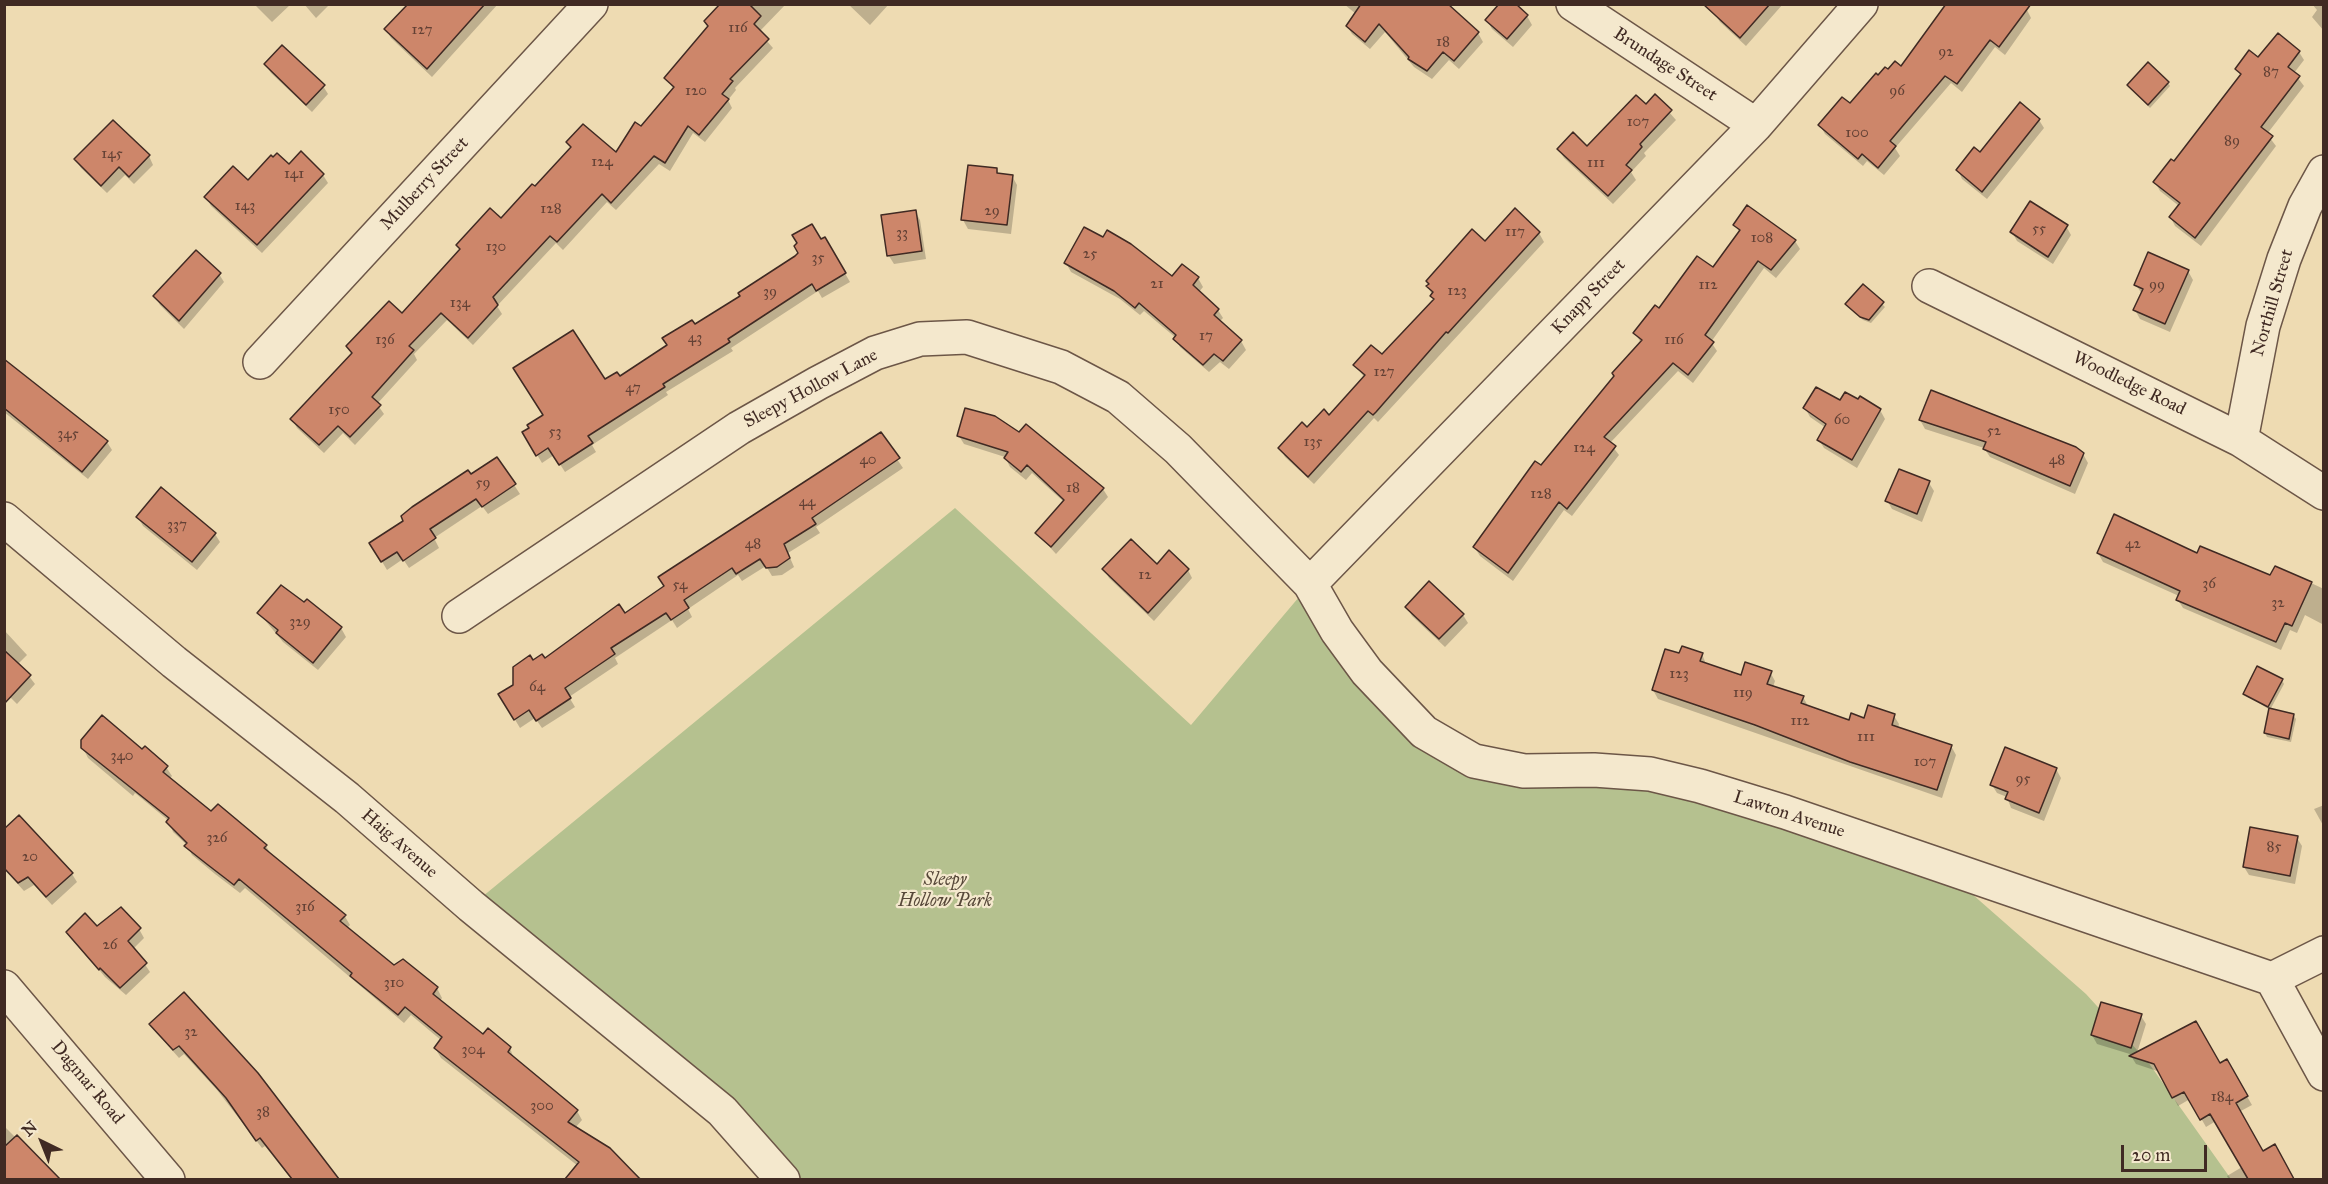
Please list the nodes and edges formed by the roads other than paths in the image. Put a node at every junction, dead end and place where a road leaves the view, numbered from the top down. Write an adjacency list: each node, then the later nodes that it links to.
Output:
1 (591, 4): 7 (street, Mulberry Street)
2 (1574, 4): 4 (street, Brundage Street)
3 (1861, 4): 4 (street, Knapp Street)
4 (1756, 125): 11 (street, Knapp Street)
5 (2324, 172): 8 (street, Northill Street)
6 (1929, 286): 8 (street, Woodledge Road)
7 (260, 362)
8 (2241, 440): 9 (street, Woodledge Road)
9 (2324, 493)
10 (4, 519): 18 (street, Haig Avenue)
11 (1310, 584): 12 (street, Sleepy Hollow Lane); 14 (street, Lawton Avenue)
12 (459, 616)
13 (2324, 953): 14 (street)
14 (2272, 979): 16 (street)
15 (4, 987): 17 (street, Dagmar Road)
16 (2324, 1074)
17 (168, 1179)
18 (783, 1179)

